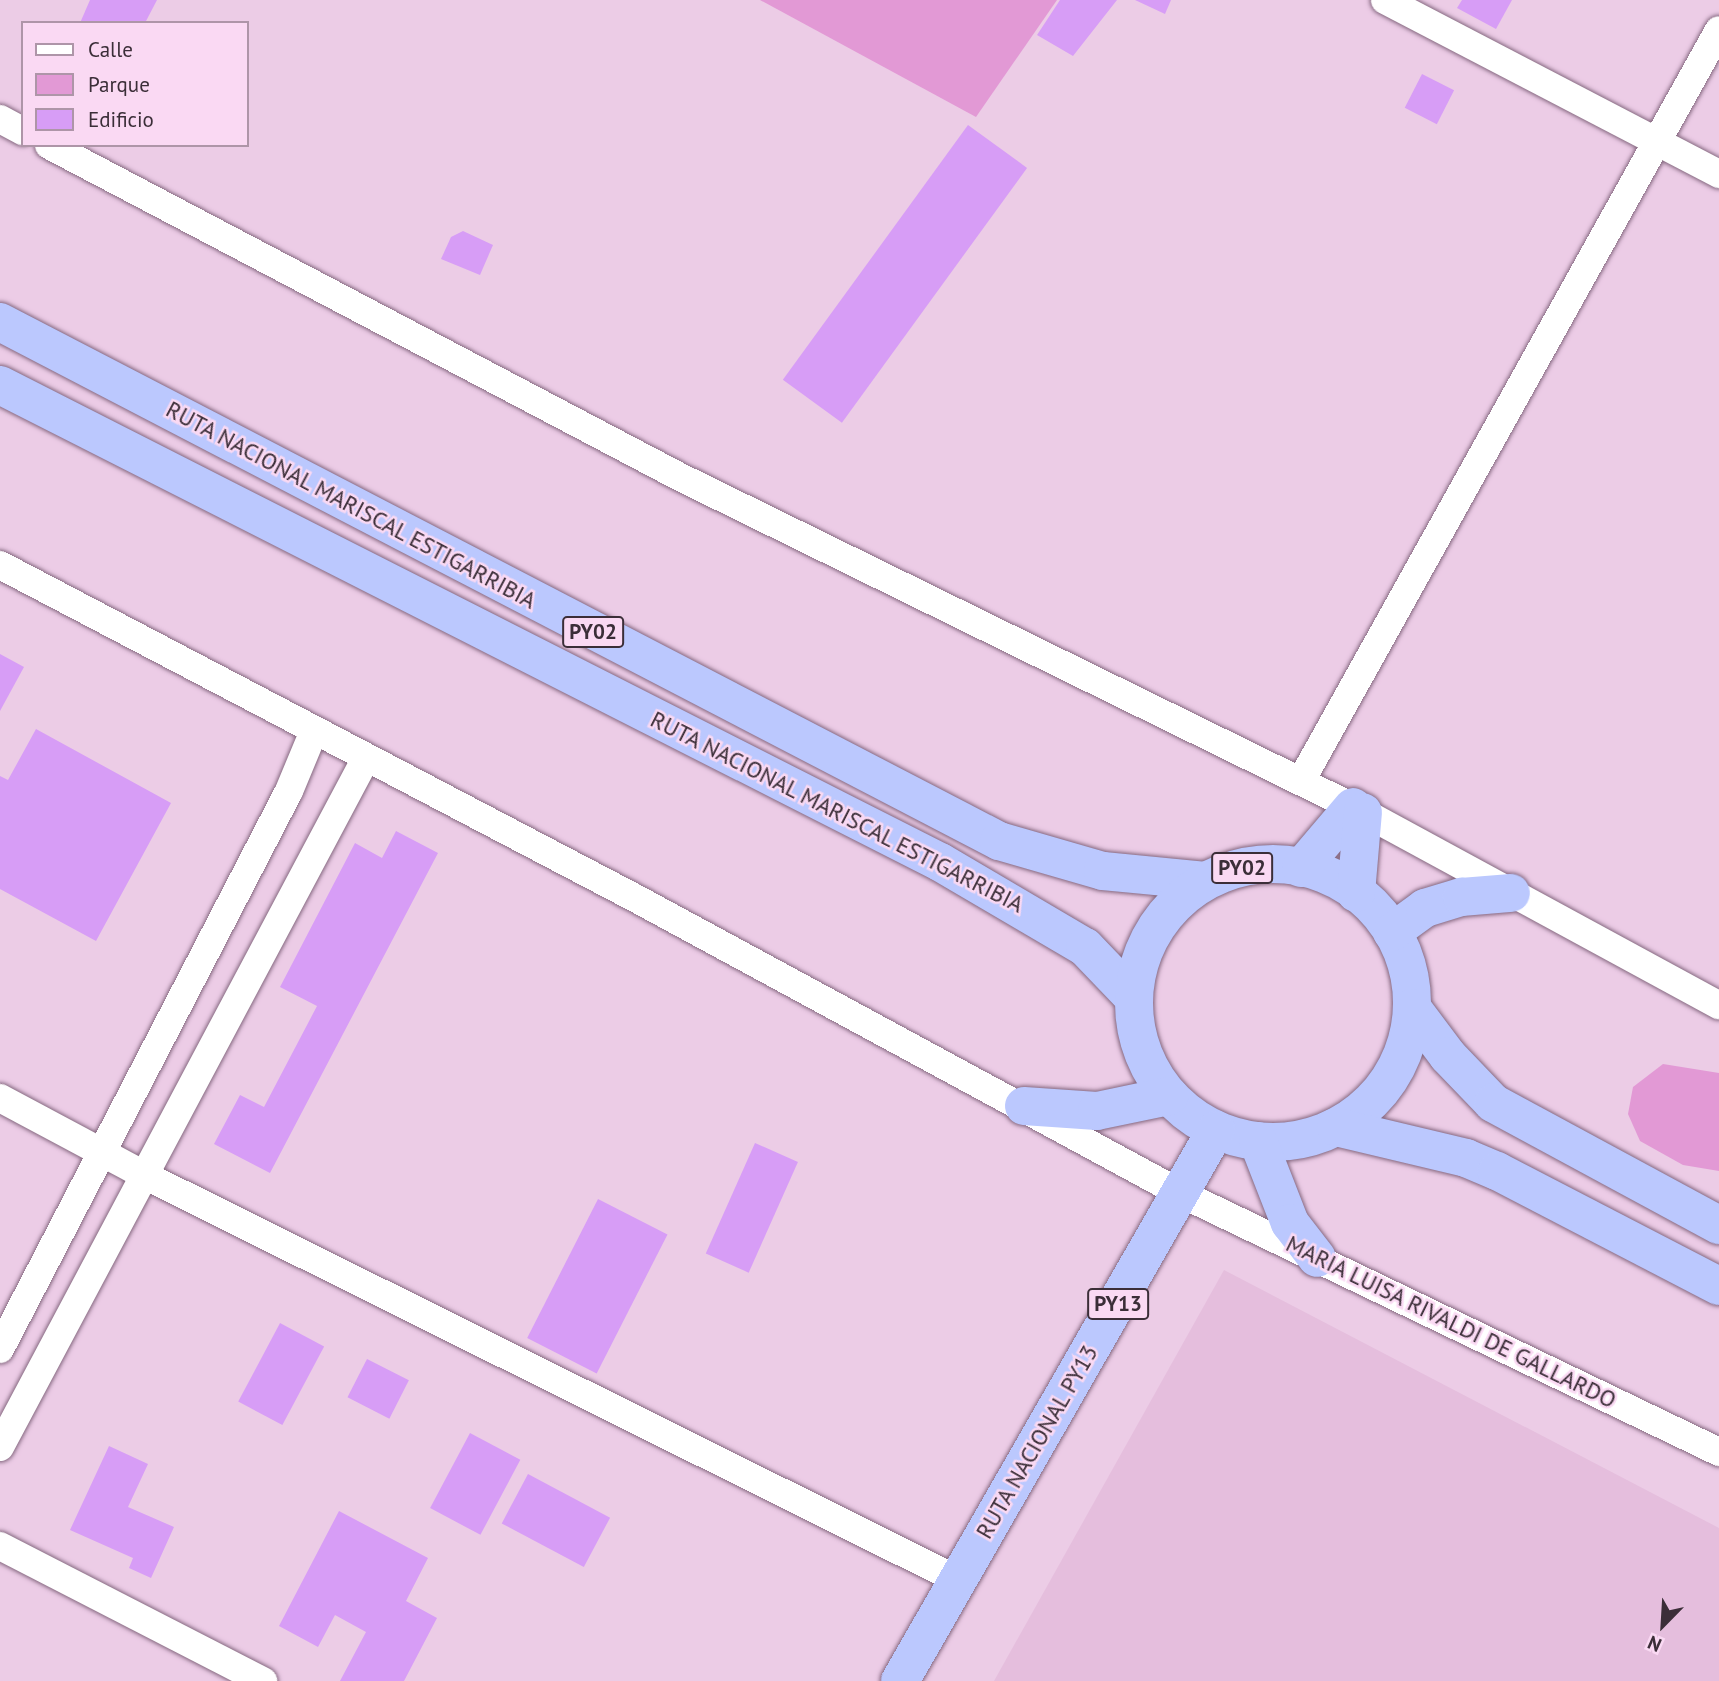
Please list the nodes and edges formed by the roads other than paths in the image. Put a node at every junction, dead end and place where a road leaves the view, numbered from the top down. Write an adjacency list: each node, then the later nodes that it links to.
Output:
1 (1385, 0): 5 (street)
2 (1719, 30): 5 (street)
3 (0, 119): 4 (street)
4 (21, 130)
5 (1658, 142): 7 (street); 13 (street)
6 (53, 147): 13 (street)
7 (1719, 174)
8 (0, 322): 16 (highway, RUTA NACIONAL MARISCAL ESTIGARRIBIA / PY02)
9 (0, 384): 20 (highway, RUTA NACIONAL MARISCAL ESTIGARRIBIA / PY02)
10 (0, 565): 11 (street, MARIA LUISA RIVALDI DE GALLARDO)
11 (314, 731): 12 (street, MARIA LUISA RIVALDI DE GALLARDO); 29 (street)
12 (366, 758): 25 (street, MARIA LUISA RIVALDI DE GALLARDO); 30 (street)
13 (1301, 781): 14 (street)
14 (1358, 809): 15 (highway); 17 (street); 18 (highway)
15 (1301, 868): 16 (highway, PY02); 18 (highway, PY02)
16 (1206, 881): 20 (highway, PY02)
17 (1511, 892): 19 (highway); 21 (street)
18 (1356, 893): 19 (highway, PY02)
19 (1392, 932): 22 (highway, PY02)
20 (1133, 997): 23 (highway, PY02)
21 (1719, 1005)
22 (1412, 1008): 26 (highway, PY02); 32 (highway, PY02)
23 (1169, 1096): 25 (highway); 27 (highway, PY02)
24 (0, 1098): 29 (street)
25 (1024, 1107): 31 (street, MARIA LUISA RIVALDI DE GALLARDO)
26 (1336, 1127): 28 (highway, PY02); 34 (highway)
27 (1216, 1130): 28 (highway, PY02); 31 (highway, RUTA NACIONAL PY13 / PY13)
28 (1258, 1141): 33 (highway)
29 (104, 1151): 30 (street); 35 (street)
30 (144, 1175): 36 (street); 39 (street)
31 (1182, 1195): 33 (street, MARIA LUISA RIVALDI DE GALLARDO); 39 (highway, RUTA NACIONAL PY13 / PY13)
32 (1719, 1225)
33 (1317, 1258): 37 (street, MARIA LUISA RIVALDI DE GALLARDO)
34 (1719, 1286)
35 (0, 1349)
36 (0, 1447)
37 (1719, 1452)
38 (0, 1546): 40 (street)
39 (956, 1579): 41 (highway, RUTA NACIONAL PY13 / PY13)
40 (263, 1681)
41 (900, 1681)

